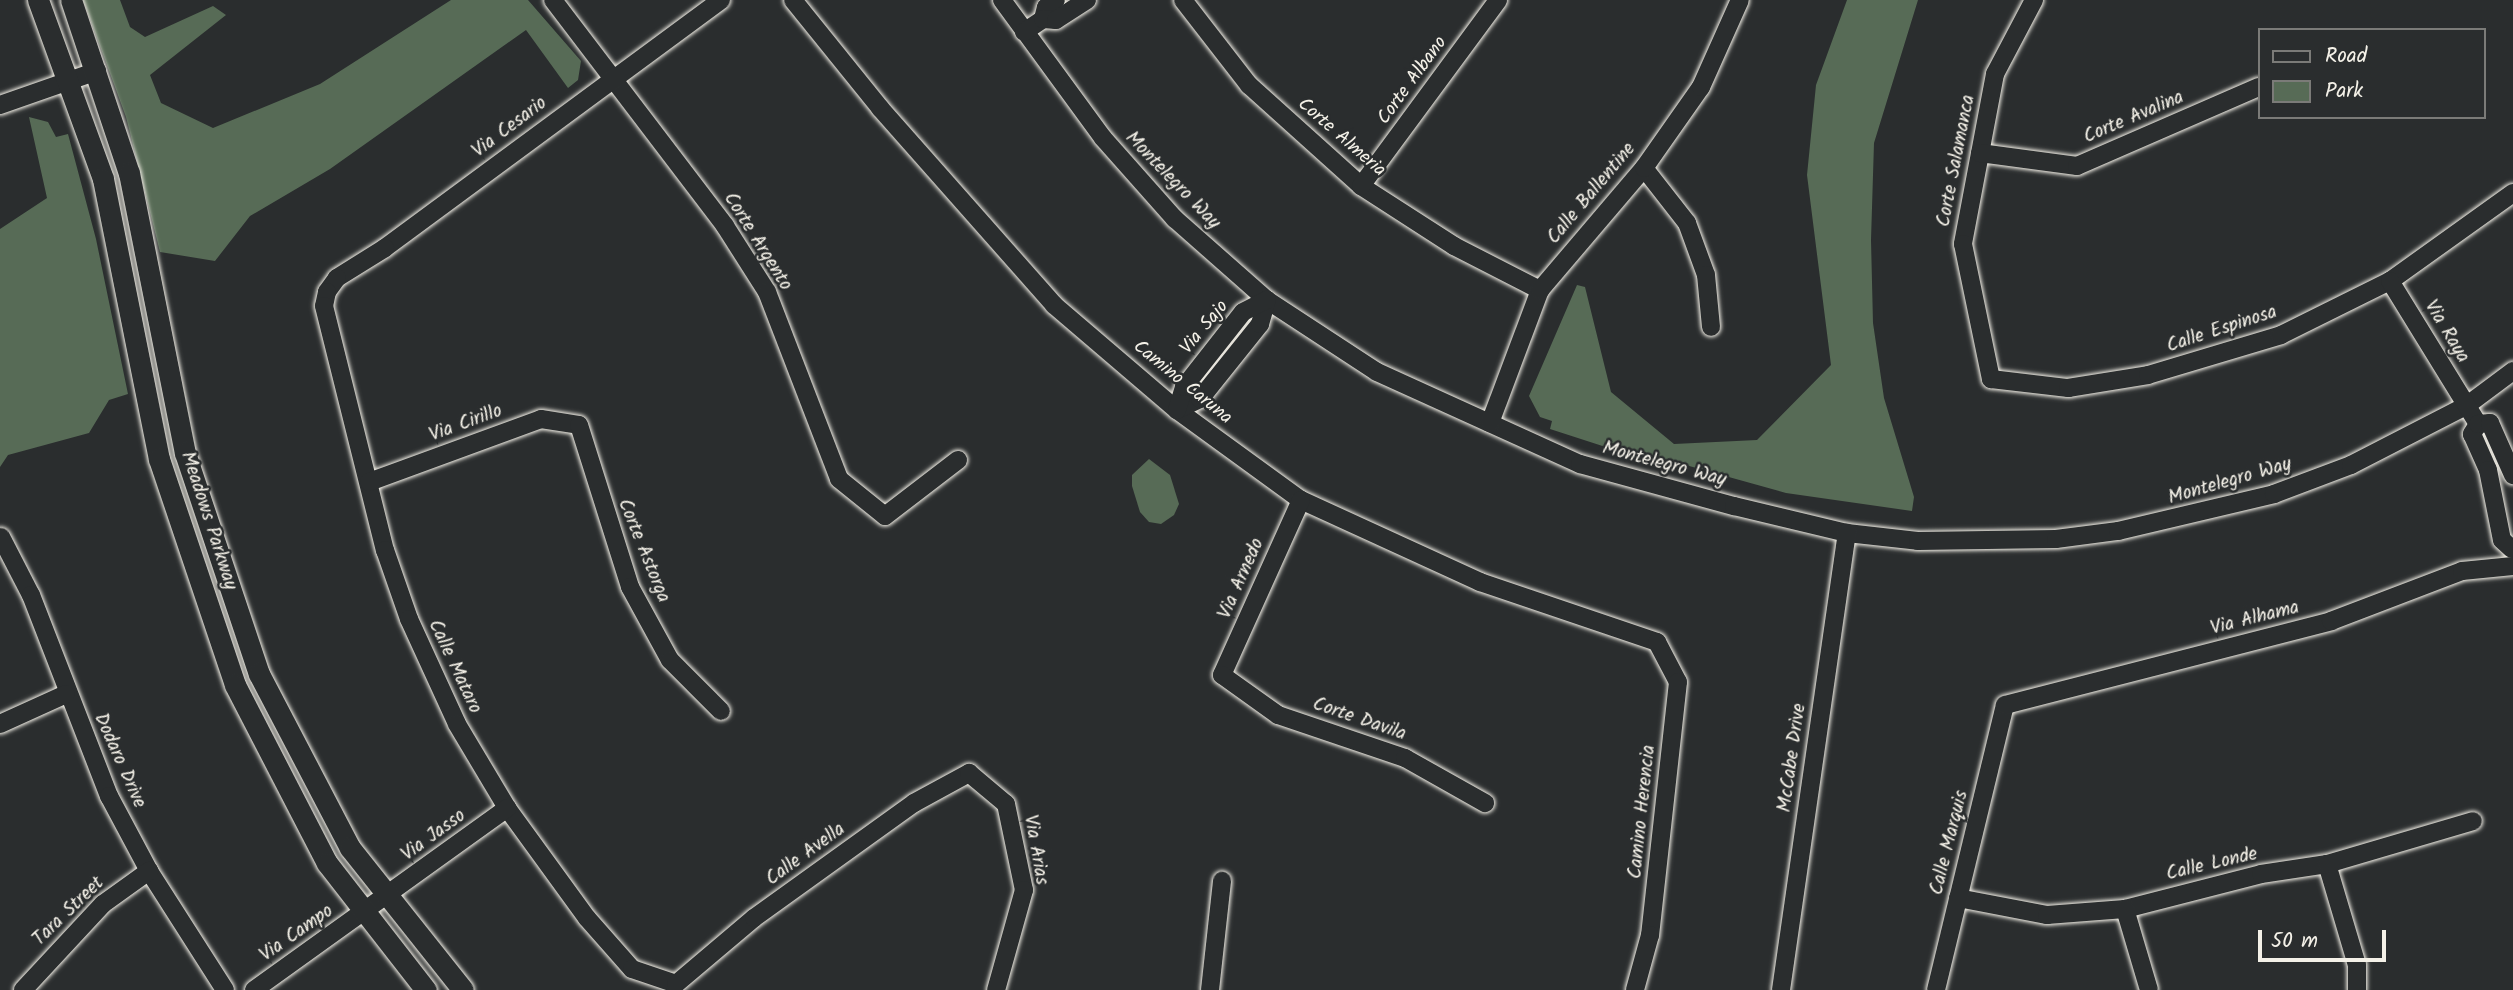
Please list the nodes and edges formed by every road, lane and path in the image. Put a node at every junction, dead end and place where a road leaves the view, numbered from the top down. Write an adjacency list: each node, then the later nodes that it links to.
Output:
1 (38, 0): 17 (main road, Meadows Parkway)
2 (71, 0): 15 (main road, Meadows Parkway)
3 (553, 0): 16 (street, Corte Argento)
4 (721, 0): 16 (street, Via Cesario)
5 (793, 0): 32 (street, Camino Caruna)
6 (1002, 0): 14 (street, Montelegro Way)
7 (1056, 0): 13 (street)
8 (1087, 0): 13 (street)
9 (1183, 0): 22 (street, Corte Almeria)
10 (1498, 0): 22 (street, Corte Albano)
11 (1740, 0): 21 (street, Calle Ballentine)
12 (2034, 0): 20 (street, Corte Salamanca)
13 (1043, 19): 14 (street)
14 (1024, 32): 27 (street, Montelegro Way)
15 (97, 71): 17 (street); 56 (main road, Meadows Parkway)
16 (615, 76): 26 (street, Via Cesario); 36 (street, Corte Argento)
17 (67, 83): 19 (street); 59 (main road, Meadows Parkway)
18 (2258, 87): 20 (street, Corte Avalina)
19 (0, 105)
20 (1980, 153): 30 (street, Corte Salamanca)
21 (1644, 167): 25 (street, Calle Ballentine); 28 (street)
22 (1361, 186): 25 (street, Corte Almeria)
23 (2513, 193): 24 (street, Calle Espinosa)
24 (2390, 281): 30 (street, Calle Espinosa); 31 (street, Via Raya)
25 (1541, 290): 33 (street, Calle Ballentine)
26 (327, 292): 38 (street, Calle Mataro)
27 (1267, 300): 32 (street, Via Sajo); 33 (street, Montelegro Way)
28 (1711, 327)
29 (2513, 371): 31 (street, Montelegro Way)
30 (1991, 379)
31 (2466, 406): 34 (street, Via Raya); 40 (street, Montelegro Way)
32 (1177, 410): 39 (street, Camino Caruna)
33 (1490, 423): 40 (street, Montelegro Way)
34 (2478, 424): 37 (street); 42 (street)
35 (579, 425): 38 (street, Via Cirillo); 47 (street, Corte Astorga)
36 (958, 460)
37 (2513, 475)
38 (369, 482): 51 (street, Calle Mataro)
39 (1301, 500): 43 (street, Camino Caruna); 44 (street, Via Arnedo)
40 (1847, 533): 69 (street, McCabe Drive)
41 (1, 537): 45 (street, Dodaro Drive)
42 (2512, 557): 46 (street, Via Alhama)
43 (1657, 642): 68 (street, Camino Herencia)
44 (1222, 675): 50 (street, Corte Davila)
45 (66, 694): 48 (street); 54 (street, Dodaro Drive)
46 (2005, 705): 57 (street, Calle Marquis)
47 (720, 711)
48 (0, 724)
49 (969, 773): 60 (street, Calle Avella); 66 (street, Via Arias)
50 (1485, 803)
51 (507, 808): 56 (street, Via Jasso); 60 (street, Calle Mataro)
52 (2473, 821): 53 (street, Calle Londe)
53 (2327, 864): 58 (street, Calle Londe); 72 (street)
54 (149, 871): 61 (street, Tara Street); 62 (street, Dodaro Drive)
55 (1222, 881): 67 (street)
56 (385, 898): 59 (street, Via Jasso); 65 (main road, Meadows Parkway)
57 (1958, 898): 58 (street, Calle Londe); 70 (street, Calle Marquis)
58 (2124, 909): 71 (street)
59 (364, 914): 63 (street, Via Campo); 64 (main road, Meadows Parkway)
60 (676, 984)
61 (23, 990)
62 (225, 990)
63 (254, 990)
64 (426, 990)
65 (463, 990)
66 (996, 990)
67 (1210, 990)
68 (1635, 990)
69 (1781, 990)
70 (1936, 990)
71 (2149, 990)
72 (2357, 990)

